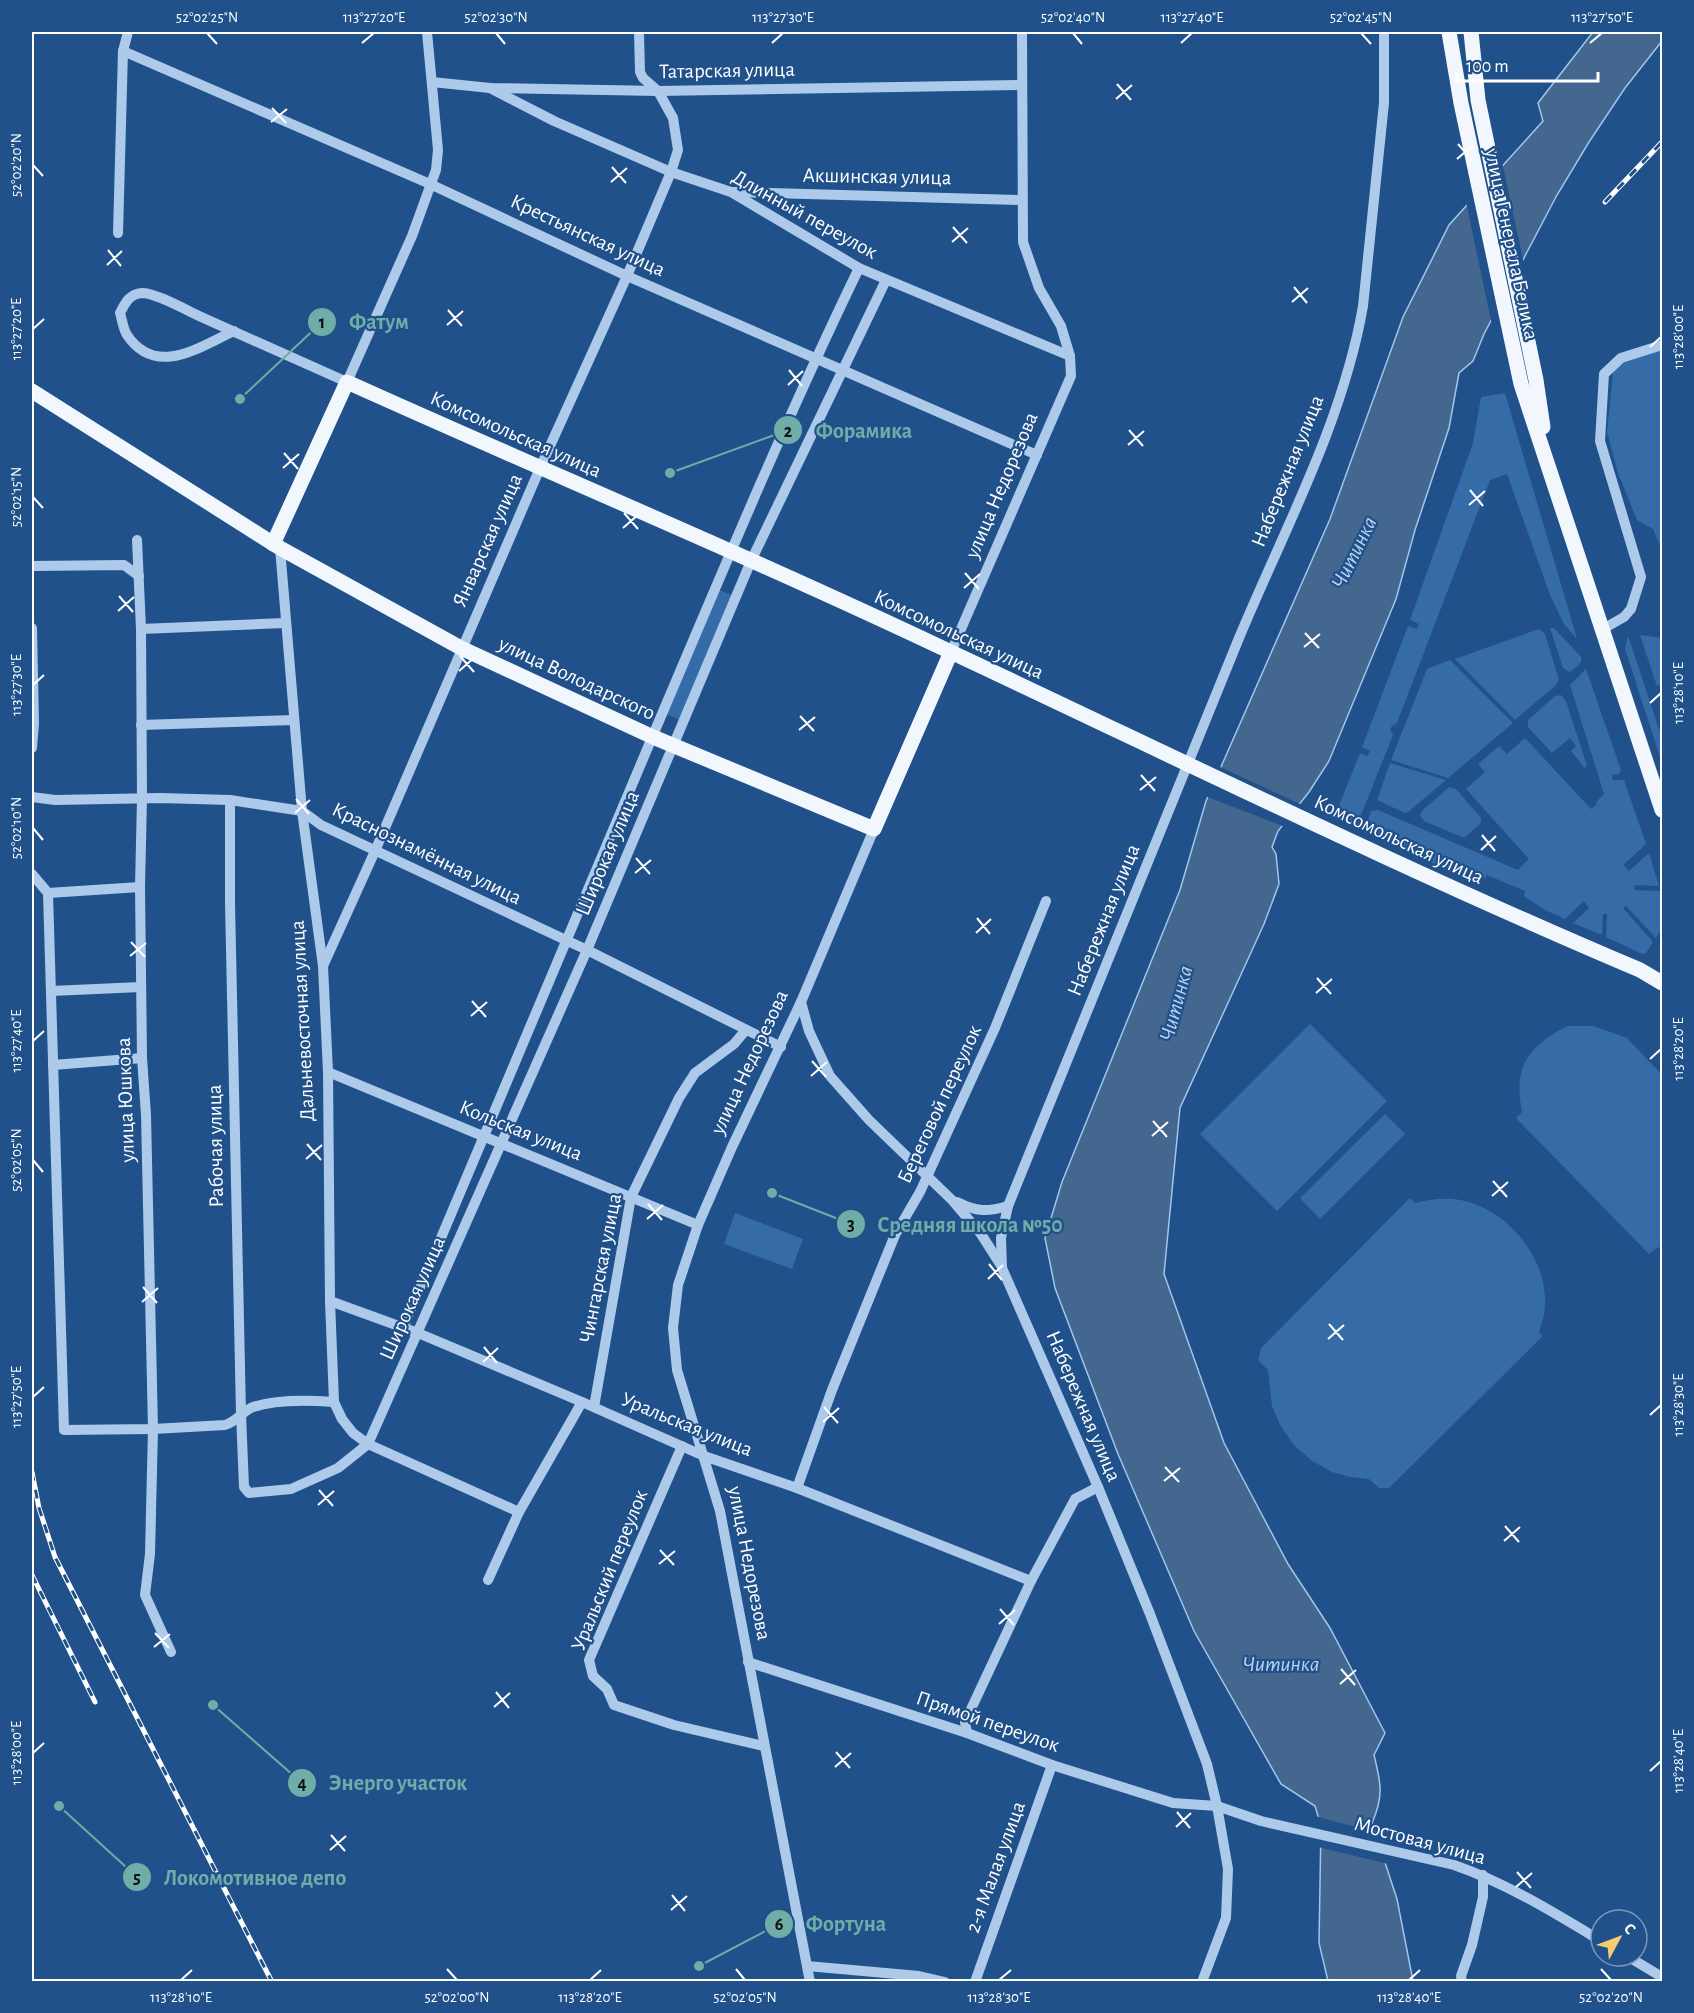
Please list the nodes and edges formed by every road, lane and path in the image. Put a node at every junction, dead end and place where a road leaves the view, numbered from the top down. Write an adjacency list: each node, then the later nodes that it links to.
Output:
1 (128, 32): 8 (street)
2 (427, 32): 9 (street)
3 (639, 32): 12 (street, Январская улица)
4 (1022, 32): 10 (street, улица Недорезова)
5 (1384, 32): 50 (street, Набережная улица)
6 (1449, 32): 31 (main road, улица Генерала Белика)
7 (1471, 32): 31 (main road, улица Генерала Белика)
8 (123, 51): 14 (street, Крестьянская улица); 17 (street)
9 (432, 82): 11 (street, Татарская улица); 14 (street)
10 (1022, 85): 12 (street, Татарская улица); 16 (street, улица Недорезова)
11 (490, 88): 12 (street, Татарская улица); 13 (street, Длинный переулок)
12 (658, 91): 13 (street, Январская улица)
13 (671, 172): 15 (street, Длинный переулок); 19 (street, Январская улица)
14 (430, 184): 19 (street, Крестьянская улица); 26 (street)
15 (731, 192): 16 (street, Акшинская улица); 18 (street, Длинный переулок)
16 (1022, 200): 23 (street, улица Недорезова)
17 (118, 233)
18 (859, 268): 20 (street, Длинный переулок); 24 (street, Широкая улица)
19 (627, 276): 24 (street, Крестьянская улица); 32 (street, Январская улица)
20 (885, 280): 23 (street, Длинный переулок); 25 (street, Широкая улица)
21 (234, 331): 21 (street, Комсомольская улица); 26 (street, Комсомольская улица)
22 (1662, 345): 42 (street)
23 (1070, 356): 29 (street, улица Недорезова)
24 (815, 359): 25 (street, Крестьянская улица); 35 (street, Широкая улица)
25 (841, 371): 29 (street, Крестьянская улица); 36 (street, Широкая улица)
26 (347, 382): 32 (main road, Комсомольская улица); 34 (main road)
27 (32, 391): 30 (main road)
28 (32, 403): 30 (main road)
29 (1037, 455): 44 (street, улица Недорезова)
30 (139, 459): 34 (main road, улица Володарского)
31 (1548, 462): 42 (main road, улица Генерала Белика)
32 (540, 468): 35 (main road, Комсомольская улица); 43 (street, Январская улица)
33 (137, 540): 38 (street, улица Юшкова)
34 (277, 546): 39 (street, Дальневосточная улица); 43 (main road, улица Володарского)
35 (730, 551): 36 (main road, Комсомольская улица); 47 (street, Широкая улица)
36 (751, 561): 44 (main road, Комсомольская улица); 48 (street, Широкая улица)
37 (32, 566): 38 (street)
38 (139, 576): 41 (street, улица Юшкова)
39 (285, 623): 41 (street); 45 (street, Дальневосточная улица)
40 (32, 628): 49 (street)
41 (141, 629): 46 (street, улица Юшкова)
42 (1603, 629): 54 (main road, улица Генерала Белика)
43 (461, 648): 47 (main road, улица Володарского); 57 (street, Январская улица)
44 (951, 652): 50 (main road, Комсомольская улица); 56 (main road, улица Недорезова)
45 (294, 720): 46 (street); 55 (street, Дальневосточная улица)
46 (141, 725): 52 (street, улица Юшкова)
47 (653, 737): 48 (main road, улица Володарского); 62 (street, Широкая улица)
48 (674, 745): 56 (main road, улица Володарского); 63 (street, Широкая улица)
49 (32, 748)
50 (1194, 767): 65 (main road, Комсомольская улица); 79 (street, Набережная улица)
51 (32, 797): 52 (street, Краснознамённая улица)
52 (142, 798): 53 (street, Краснознамённая улица); 59 (street, улица Юшкова)
53 (230, 800): 55 (street, Краснознамённая улица); 88 (street, Рабочая улица)
54 (1662, 810)
55 (302, 811): 57 (street, Краснознамённая улица); 64 (street, Дальневосточная улица)
56 (874, 829): 68 (street, улица Недорезова)
57 (375, 851): 62 (street, Краснознамённая улица); 64 (street, Январская улица)
58 (32, 874): 60 (street)
59 (140, 887): 60 (street); 66 (street, улица Юшкова)
60 (48, 893): 67 (street)
61 (1046, 901): 76 (street, Береговой переулок)
62 (567, 941): 63 (street, Краснознамённая улица); 74 (street, Широкая улица)
63 (587, 950): 69 (street, Краснознамённая улица); 75 (street, Широкая улица)
64 (323, 966): 73 (street, Дальневосточная улица)
65 (1658, 976)
66 (141, 987): 67 (street); 71 (street, улица Юшкова)
67 (51, 991): 72 (street)
68 (801, 1002): 70 (street, улица Недорезова); 76 (street)
69 (745, 1031): 70 (street, Краснознамённая улица); 77 (street, Чингарская улица)
70 (781, 1047): 80 (street, улица Недорезова)
71 (142, 1058): 72 (street); 89 (street, улица Юшкова)
72 (53, 1065): 89 (street)
73 (328, 1072): 74 (street, Кольская улица); 82 (street, Дальневосточная улица)
74 (486, 1136): 75 (street, Кольская улица); 83 (street, Широкая улица)
75 (501, 1143): 77 (street, Кольская улица); 84 (street, Широкая улица)
76 (927, 1175): 78 (street); 94 (street, Береговой переулок)
77 (631, 1197): 80 (street, Кольская улица); 87 (street, Чингарская улица)
78 (952, 1200): 79 (street); 81 (street)
79 (1008, 1206): 81 (street, Набережная улица)
80 (698, 1225): 92 (street, улица Недорезова)
81 (1002, 1268): 93 (street, Набережная улица)
82 (330, 1302): 83 (street, Уральская улица); 85 (street, Дальневосточная улица)
83 (403, 1328): 84 (street, Уральская улица)
84 (418, 1333): 86 (street, Уральская улица); 90 (street, Широкая улица)
85 (334, 1402): 88 (street); 90 (street, Дальневосточная улица)
86 (582, 1402): 87 (street, Уральская улица); 95 (street)
87 (594, 1407): 91 (street, Уральская улица)
88 (241, 1414): 89 (street); 90 (street, Рабочая улица)
89 (153, 1429): 98 (street, улица Юшкова)
90 (368, 1444): 95 (street, Дальневосточная улица)
91 (682, 1446): 92 (street, Уральская улица); 101 (street, Уральский переулок)
92 (705, 1456): 94 (street, Уральская улица); 99 (street, улица Недорезова)
93 (1098, 1487): 97 (street); 103 (street, Набережная улица)
94 (797, 1488): 97 (street, Уральская улица)
95 (519, 1512): 96 (street)
96 (488, 1580)
97 (1031, 1581): 100 (street)
98 (171, 1652)
99 (748, 1662): 100 (street, Прямой переулок); 101 (street, улица Недорезова)
100 (967, 1733): 102 (street, Прямой переулок)
101 (764, 1746): 106 (street, улица Недорезова)
102 (1052, 1765): 103 (street, Прямой переулок); 111 (street, 2-я Малая улица)
103 (1217, 1806): 104 (street, Мостовая улица); 112 (street, Набережная улица)
104 (1484, 1875): 105 (street, Мостовая улица); 113 (street)
105 (1589, 1934)
106 (807, 1966): 109 (street, улица Недорезова); 110 (street)
107 (1647, 1968): 108 (street)
108 (1662, 1977)
109 (810, 1982)
110 (945, 1982)
111 (975, 1982)
112 (1202, 1982)
113 (1462, 1982)

